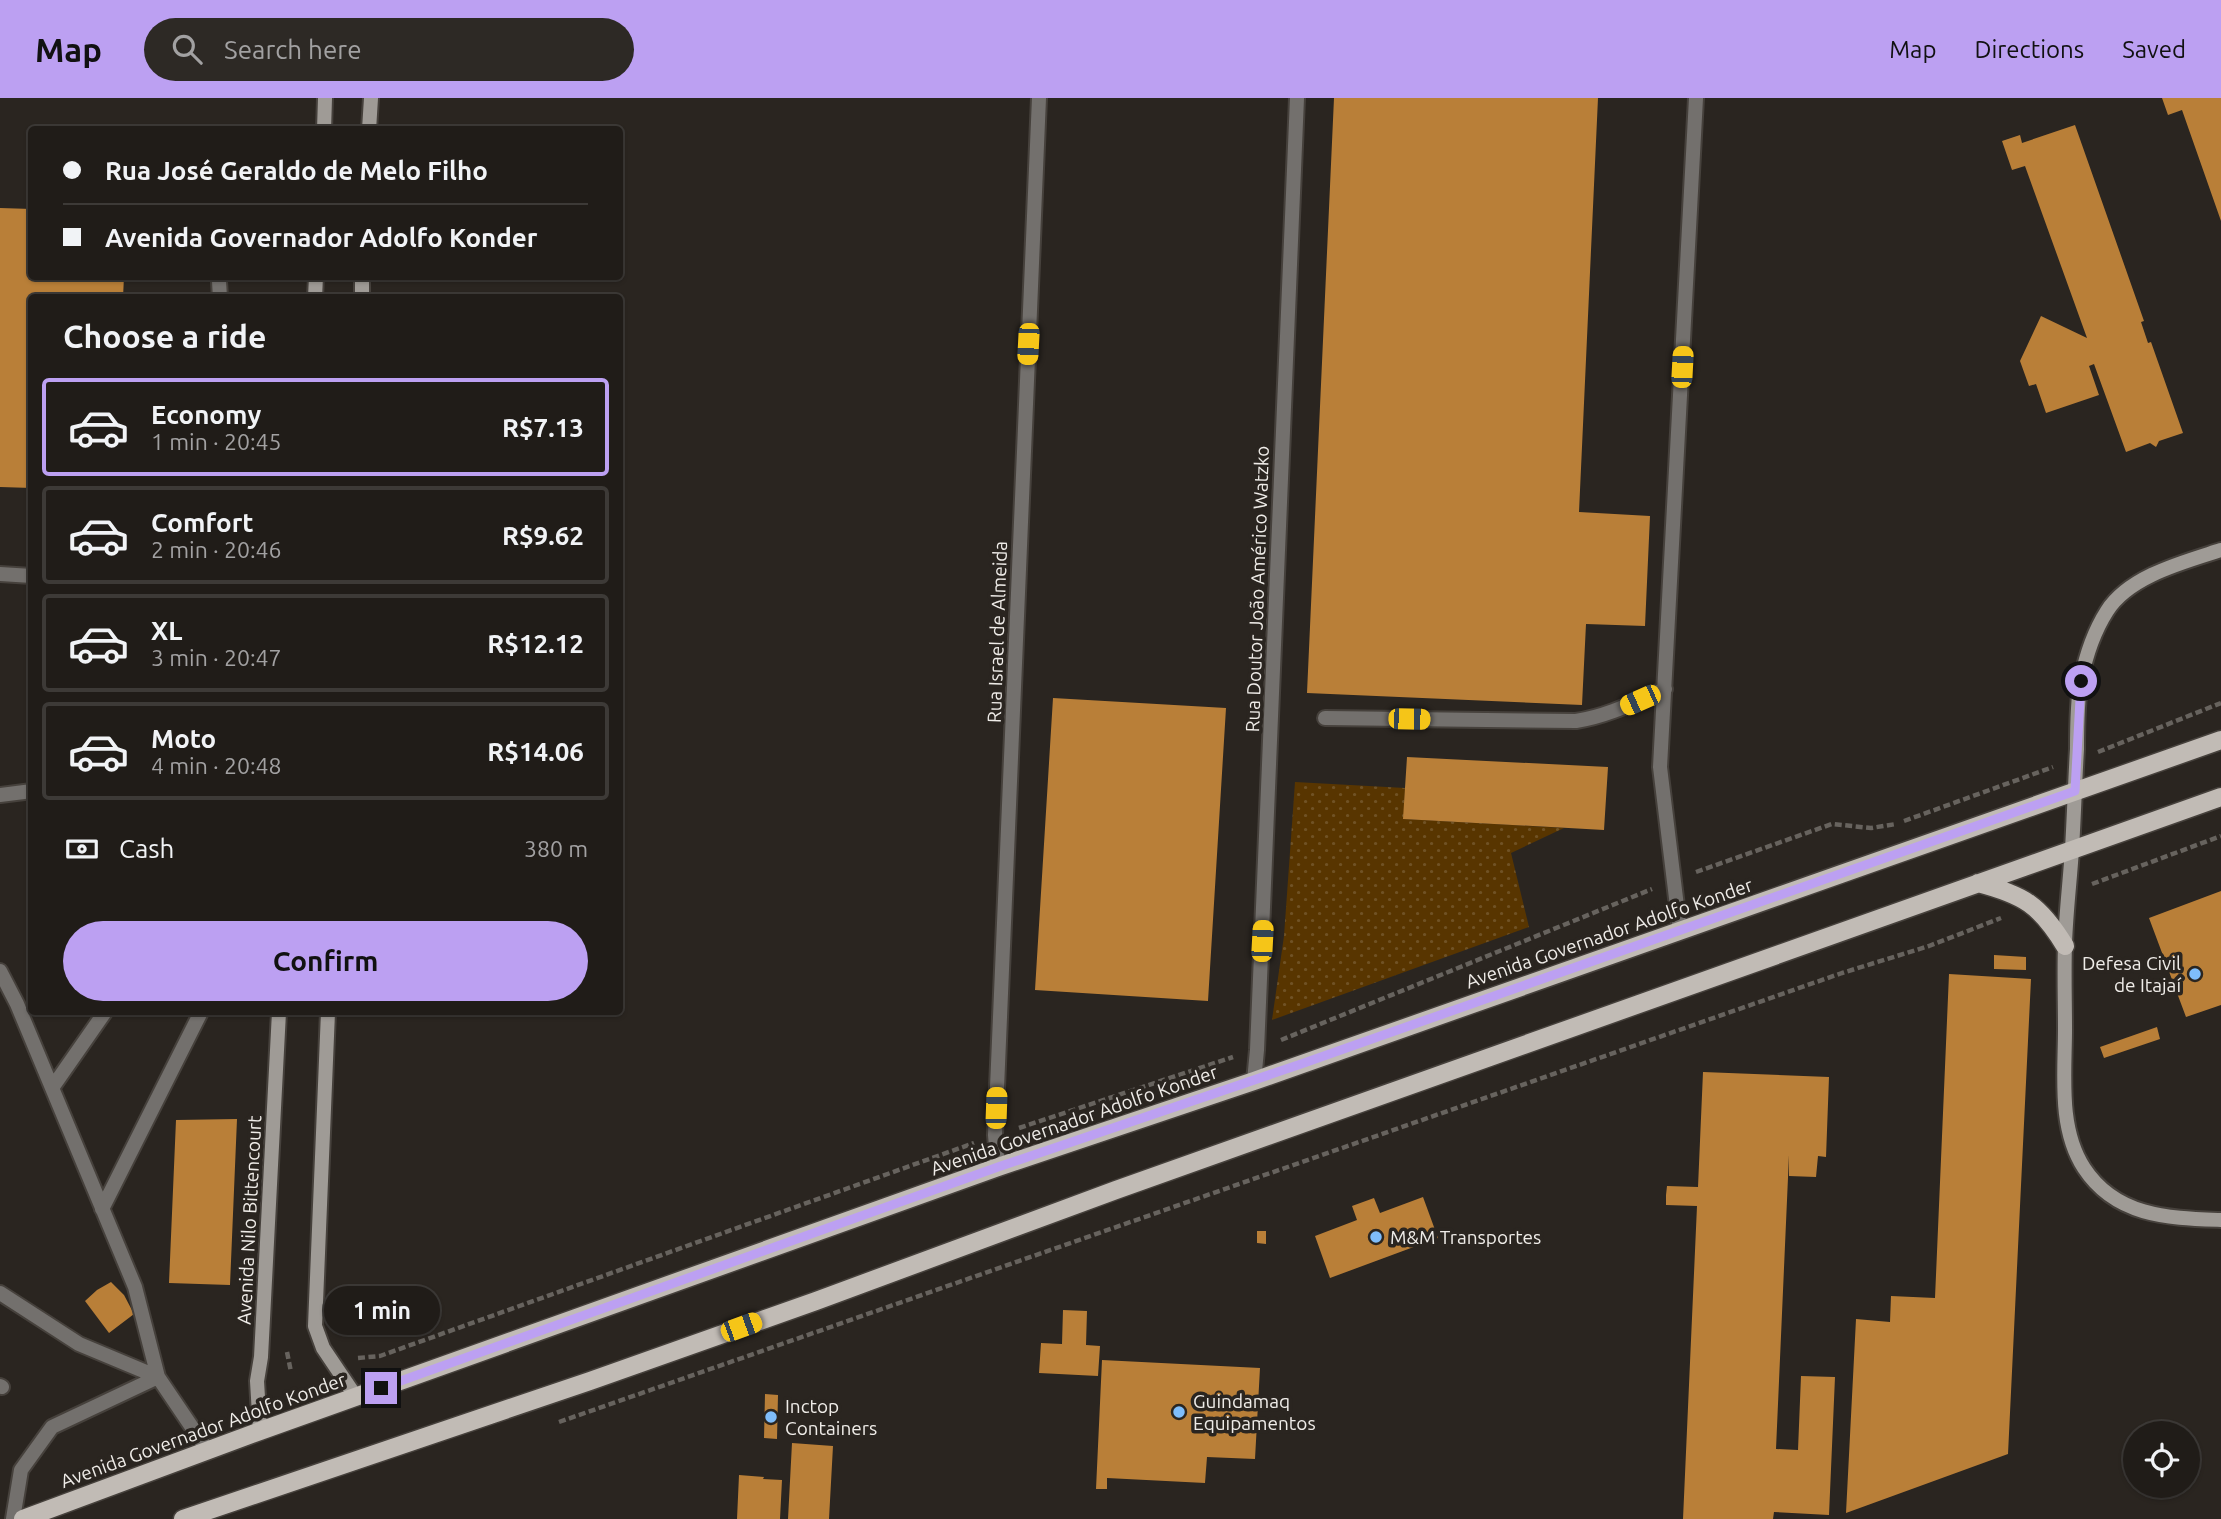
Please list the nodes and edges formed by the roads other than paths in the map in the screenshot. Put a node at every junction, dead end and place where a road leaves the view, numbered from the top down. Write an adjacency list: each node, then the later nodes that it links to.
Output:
1 (325, 98): 6 (street)
2 (371, 98): 7 (street)
3 (1038, 98): 31 (street, Rua Israel de Almeida)
4 (1297, 98): 29 (street, Rua Doutor João Américo Watzko)
5 (1696, 98): 13 (street)
6 (324, 126)
7 (369, 126)
8 (219, 281): 9 (street)
9 (220, 294)
10 (2221, 550): 16 (street)
11 (0, 574): 12 (street)
12 (28, 576)
13 (1665, 689): 14 (street); 22 (street)
14 (1325, 718)
15 (2221, 740): 16 (main road, Avenida Governador Adolfo Konder)
16 (2075, 791): 20 (street); 22 (main road, Avenida Governador Adolfo Konder)
17 (28, 792): 18 (street)
18 (0, 795)
19 (2221, 797): 20 (main road)
20 (2072, 850): 21 (main road); 23 (street)
21 (1978, 883): 23 (main road); 41 (main road)
22 (1680, 931): 29 (main road, Avenida Governador Adolfo Konder)
23 (2065, 946): 33 (street)
24 (0, 971): 30 (street)
25 (103, 1015): 30 (street)
26 (199, 1015): 32 (street)
27 (279, 1015): 37 (street, Avenida Nilo Bittencourt)
28 (328, 1015): 36 (street)
29 (1254, 1081): 31 (main road, Avenida Governador Adolfo Konder)
30 (52, 1088): 32 (street)
31 (998, 1167): 36 (main road, Avenida Governador Adolfo Konder)
32 (102, 1209): 35 (street)
33 (2221, 1220)
34 (0, 1293): 35 (street)
35 (158, 1377): 38 (street); 39 (street)
36 (356, 1397): 37 (main road, Avenida Governador Adolfo Konder)
37 (260, 1431): 38 (main road, Avenida Governador Adolfo Konder)
38 (208, 1451): 40 (main road, Avenida Governador Adolfo Konder)
39 (13, 1519)
40 (23, 1519)
41 (183, 1519)

